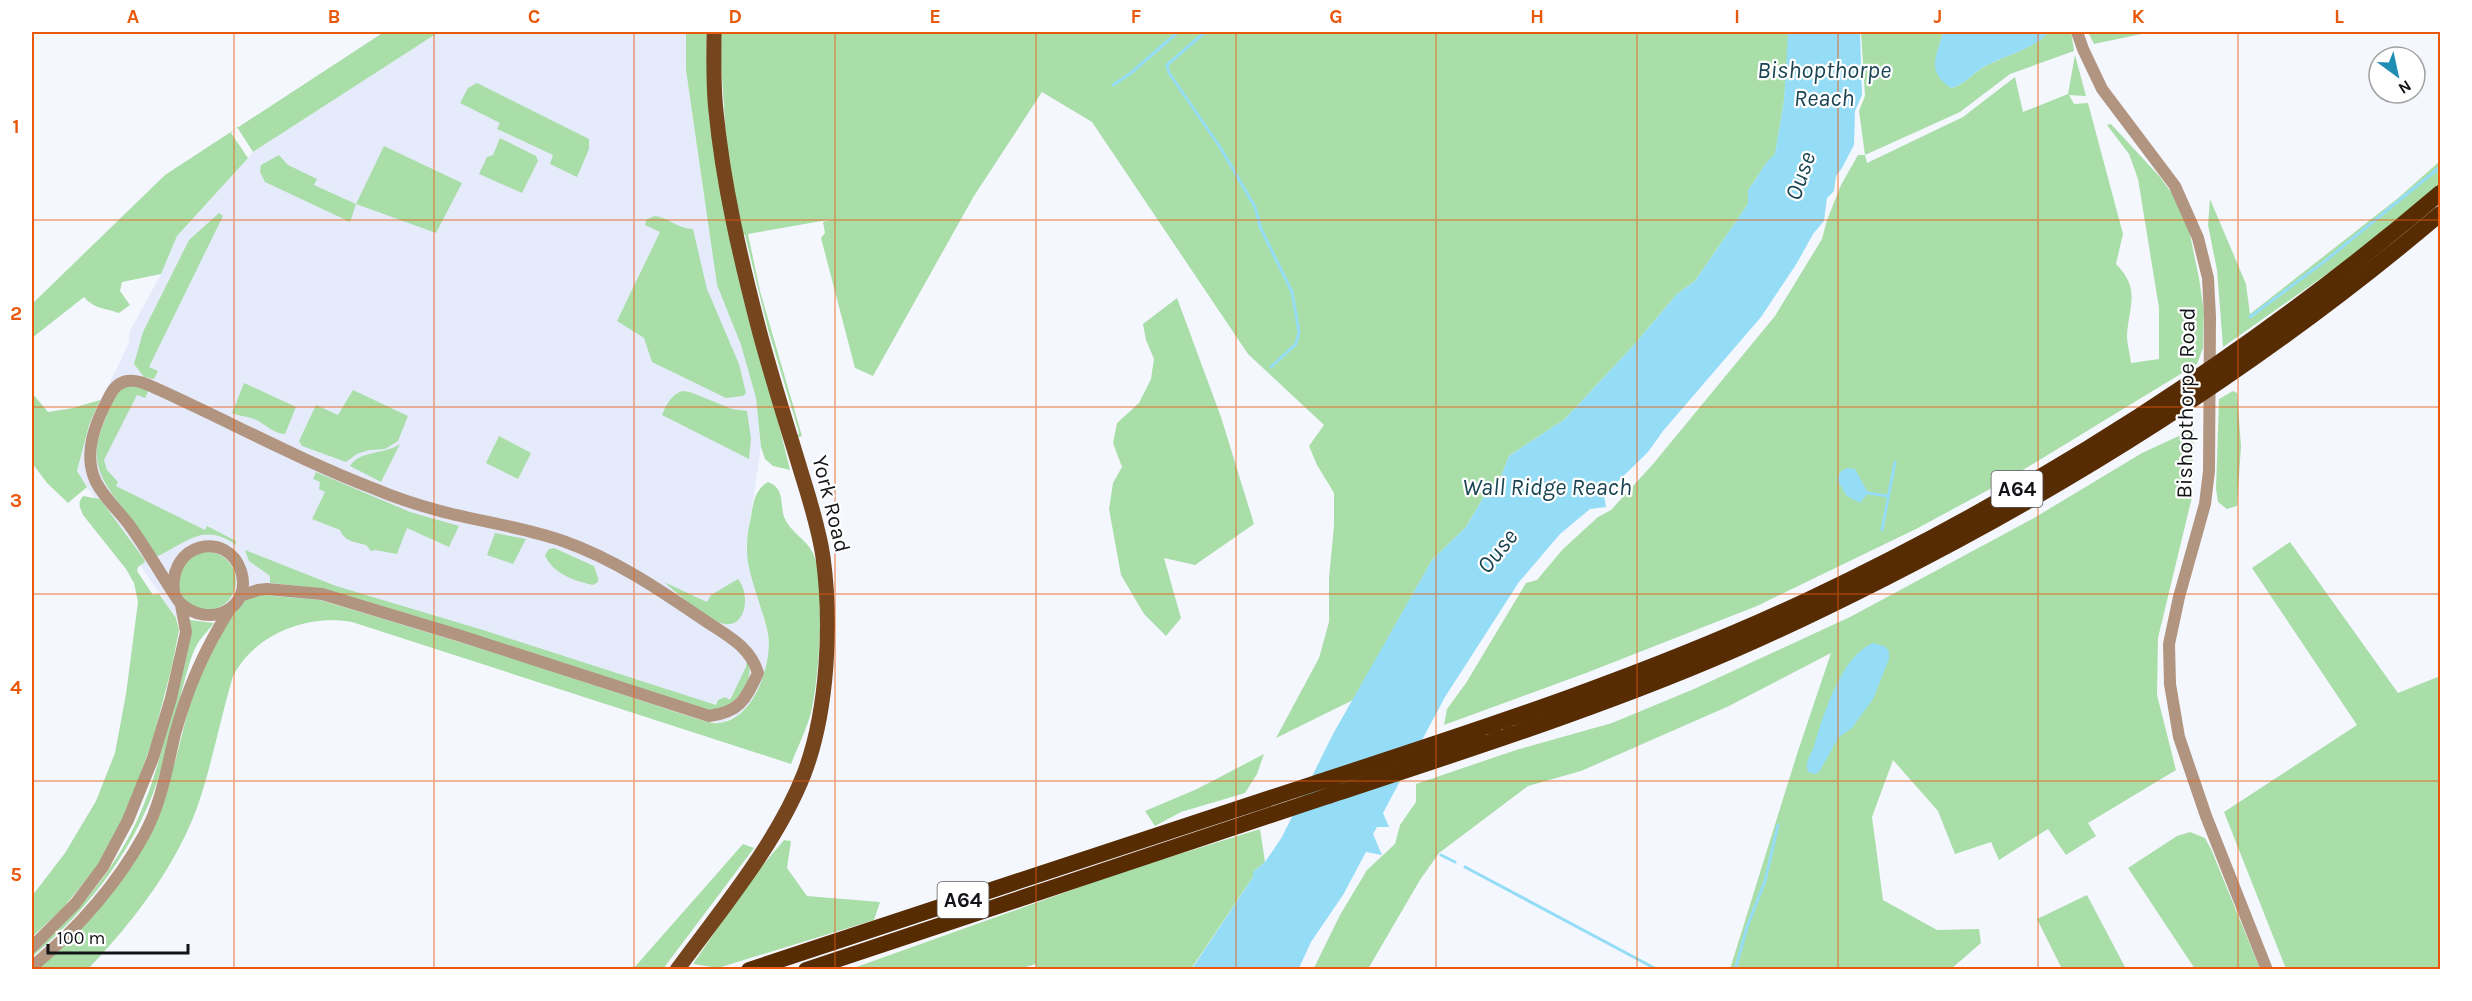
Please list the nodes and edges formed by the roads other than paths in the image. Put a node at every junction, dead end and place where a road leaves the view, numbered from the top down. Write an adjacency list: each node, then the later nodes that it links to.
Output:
1 (714, 32): 11 (main road, York Road)
2 (2077, 32): 15 (street, Bishopthorpe Road)
3 (2440, 193): 8 (highway, A64)
4 (2440, 214): 8 (highway, A64)
5 (240, 596): 6 (street); 6 (street); 7 (street)
6 (177, 598): 7 (street); 10 (street)
7 (231, 608): 12 (street)
8 (1551, 713): 9 (highway, A64)
9 (1179, 837): 13 (highway, A64); 14 (highway, A64)
10 (32, 947)
11 (681, 964)
12 (32, 967)
13 (749, 969)
14 (806, 969)
15 (2267, 969)

